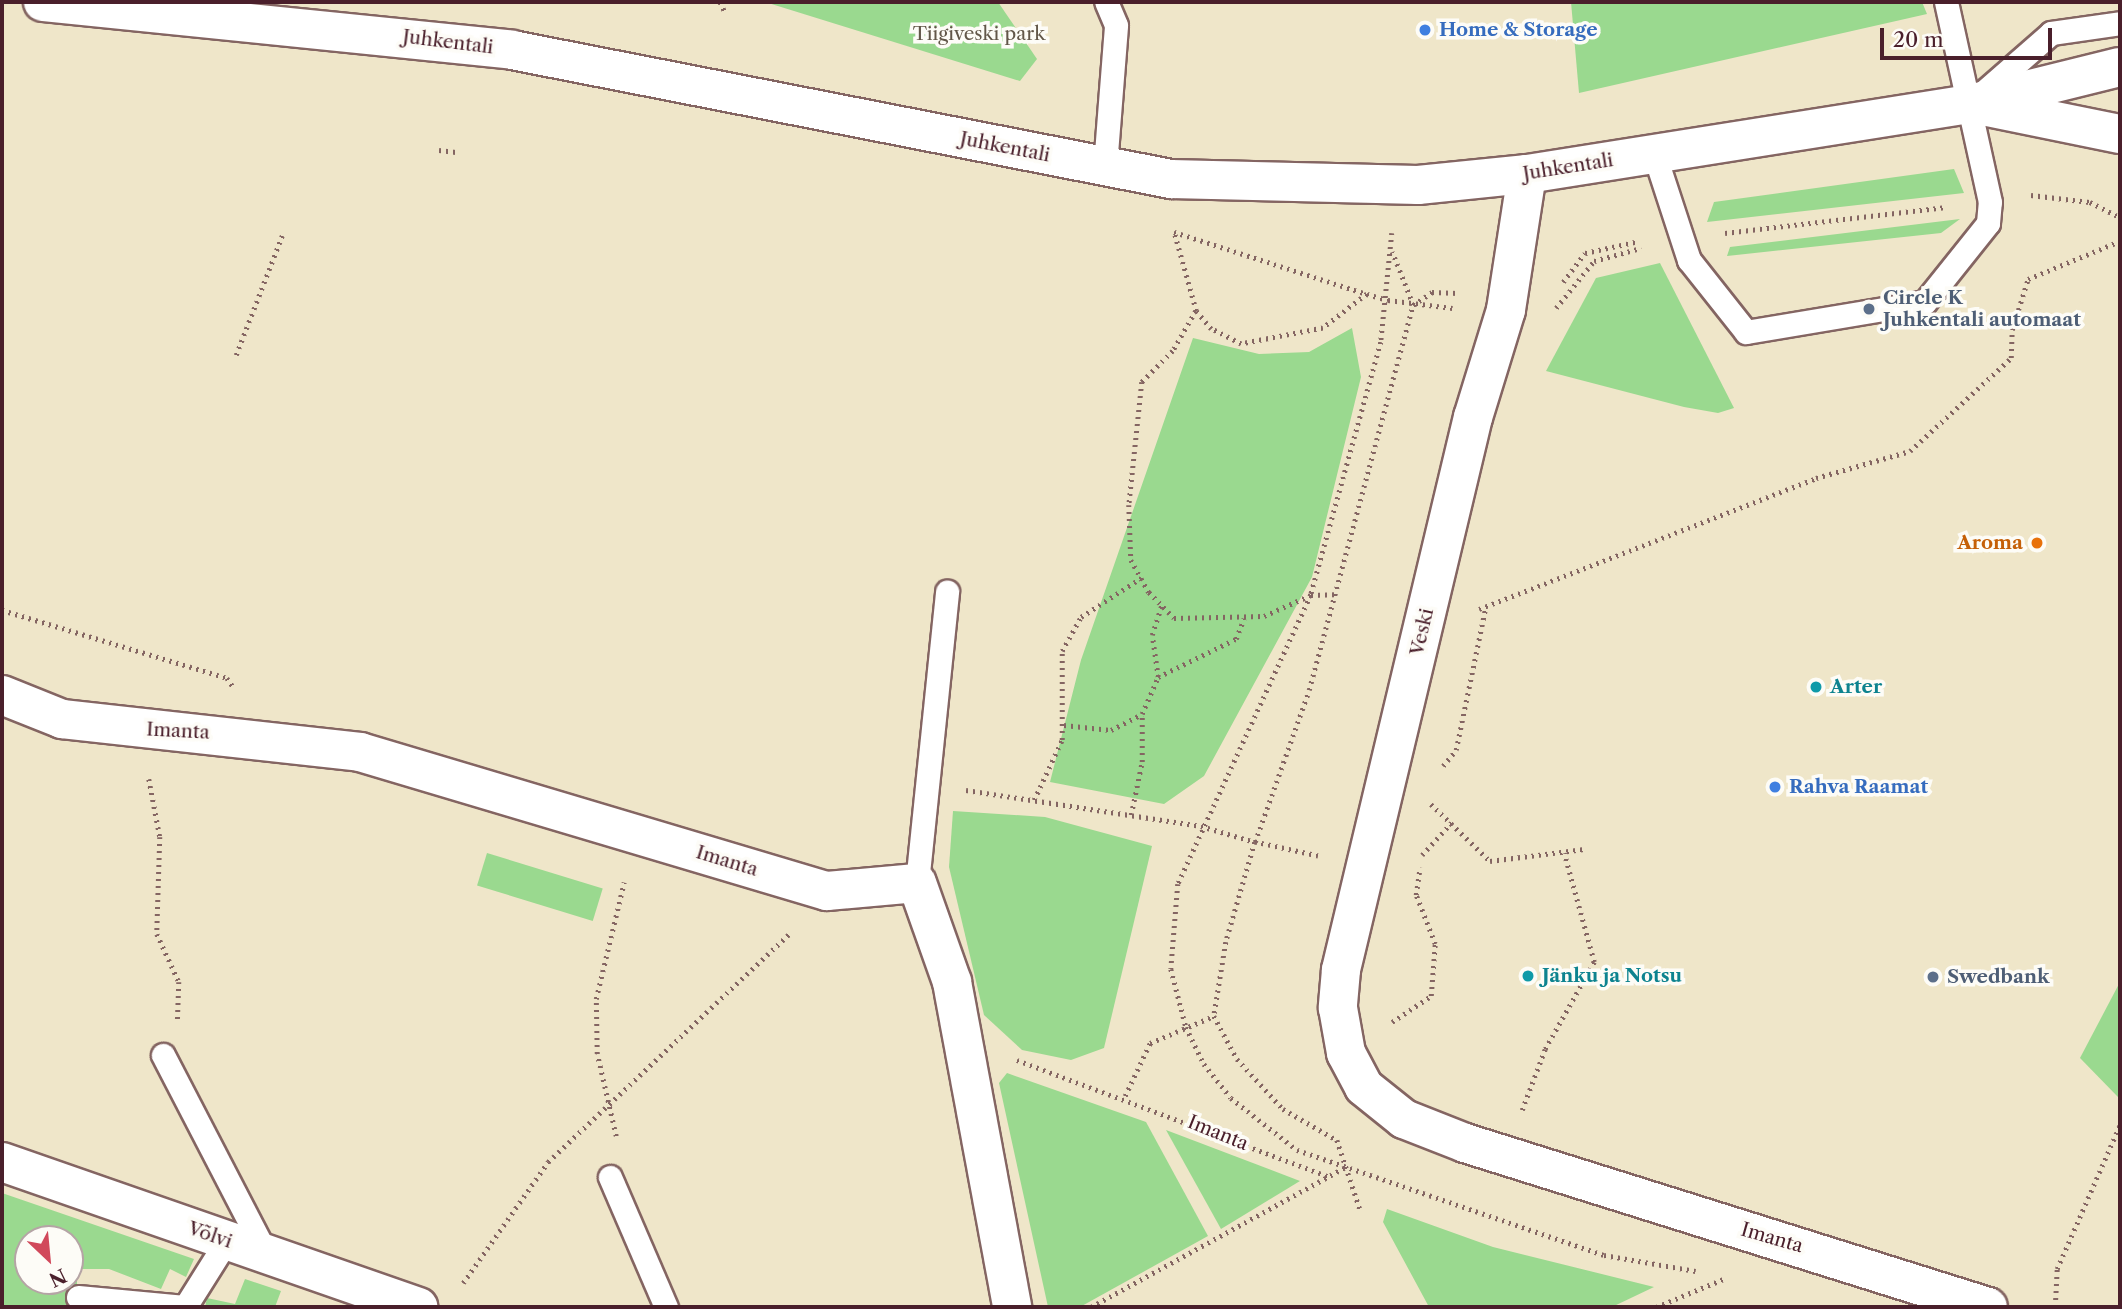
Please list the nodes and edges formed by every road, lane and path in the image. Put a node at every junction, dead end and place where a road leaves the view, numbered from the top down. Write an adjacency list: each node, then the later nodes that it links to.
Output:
1 (43, 2): 13 (street, Juhkentali)
2 (720, 2): 5 (path)
3 (1106, 2): 13 (lane)
4 (1946, 2): 8 (lane)
5 (725, 12)
6 (2120, 23): 8 (lane)
7 (2120, 67): 8 (street, Juhkentali)
8 (1970, 104): 9 (street, Juhkentali); 12 (street, Juhkentali); 12 (lane)
9 (2112, 138)
10 (439, 150): 11 (path)
11 (456, 152)
12 (1654, 153): 14 (street, Juhkentali)
13 (1105, 166): 14 (street, Juhkentali)
14 (1527, 174): 32 (street, Veski)
15 (2031, 195): 17 (path)
16 (1956, 206): 18 (path)
17 (2120, 217)
18 (1721, 234)
19 (282, 236): 26 (path)
20 (2120, 241): 34 (path)
21 (1367, 293): 22 (path); 25 (path); 25 (path)
22 (1388, 300): 23 (path); 23 (path); 30 (path)
23 (1413, 305): 24 (path); 29 (path)
24 (1433, 308)
25 (1196, 311): 27 (path)
26 (236, 355)
27 (1141, 578): 31 (path); 40 (path)
28 (947, 592): 43 (lane)
29 (1335, 594): 30 (path); 50 (path)
30 (1311, 595): 35 (path); 48 (path)
31 (1162, 605): 35 (path); 36 (path)
32 (1427, 609): 34 (path); 53 (street, Veski)
33 (2, 610): 37 (path)
34 (1485, 610): 42 (path)
35 (1244, 618): 36 (path)
36 (1158, 677): 39 (path)
37 (227, 678)
38 (2, 695): 41 (street, Imanta)
39 (1142, 714): 40 (path); 46 (path)
40 (1063, 725): 45 (path)
41 (131, 729): 49 (street, Imanta); 60 (path)
42 (1435, 776)
43 (924, 784): 45 (path); 54 (lane)
44 (1420, 794): 47 (path)
45 (1034, 800): 46 (path)
46 (1131, 815): 48 (path)
47 (1452, 822): 52 (path); 59 (path)
48 (1201, 826): 50 (path); 57 (path)
49 (638, 834): 55 (street, Imanta); 63 (path)
50 (1255, 842): 53 (path); 56 (path)
51 (1584, 849): 52 (path)
52 (1564, 853): 65 (path)
53 (1366, 866): 59 (street, Veski)
54 (917, 883): 55 (street, Imanta); 58 (street)
55 (827, 891): 63 (path)
56 (1214, 1016): 57 (path); 67 (path)
57 (1186, 1027): 62 (path); 67 (path)
58 (962, 1041): 62 (path, Imanta); 78 (street)
59 (1346, 1054): 61 (street, Veski)
60 (163, 1055): 72 (lane)
61 (1364, 1087): 65 (street, Imanta)
62 (1125, 1097): 68 (path, Imanta)
63 (608, 1107): 69 (path); 73 (path)
64 (2120, 1125): 82 (path)
65 (1505, 1156): 81 (street, Imanta)
66 (2, 1162): 71 (street, Võlvi)
67 (1345, 1168): 68 (path); 70 (path); 80 (path)
68 (1328, 1176): 79 (path)
69 (610, 1177): 77 (lane)
70 (1361, 1212)
71 (227, 1240): 72 (street, Võlvi); 74 (lane)
72 (266, 1254): 75 (street, Võlvi)
73 (460, 1287)
74 (78, 1297)
75 (374, 1300): 76 (street, Võlvi)
76 (419, 1307)
77 (666, 1307)
78 (1012, 1307)
79 (1091, 1307)
80 (1656, 1307)
81 (1988, 1307)
82 (2055, 1307)

